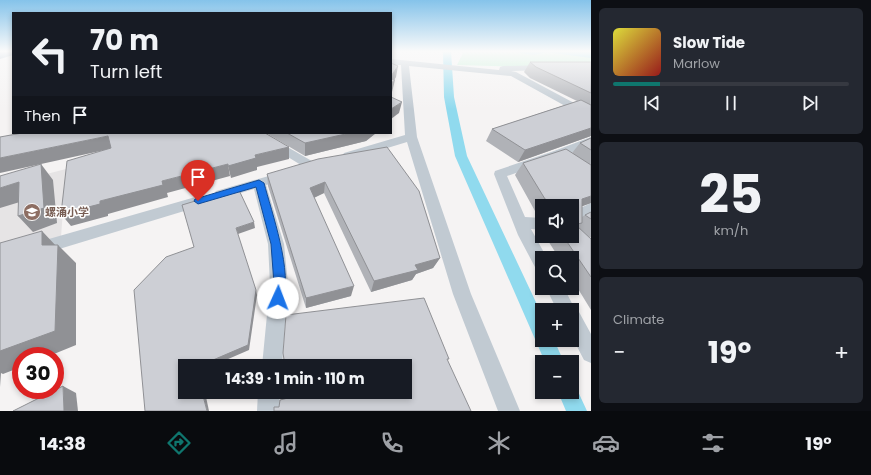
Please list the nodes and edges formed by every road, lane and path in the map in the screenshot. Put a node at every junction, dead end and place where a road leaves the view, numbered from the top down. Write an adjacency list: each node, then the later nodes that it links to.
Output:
1 (399, 70): 7 (street)
2 (470, 70): 4 (street)
3 (499, 70): 4 (street)
4 (489, 72): 5 (street)
5 (591, 116)
6 (257, 134): 11 (street)
7 (411, 138): 11 (street); 24 (street)
8 (591, 140): 9 (street)
9 (558, 154): 10 (street); 15 (street)
10 (571, 162)
11 (312, 167): 12 (street)
12 (259, 183): 18 (street); 21 (street)
13 (591, 208): 14 (street)
14 (579, 216)
15 (520, 222): 16 (street); 17 (street)
16 (535, 223)
17 (535, 251)
18 (0, 260)
19 (579, 331): 20 (street)
20 (591, 353)
21 (273, 359)
22 (269, 399): 23 (street)
23 (268, 411)
24 (509, 411)

